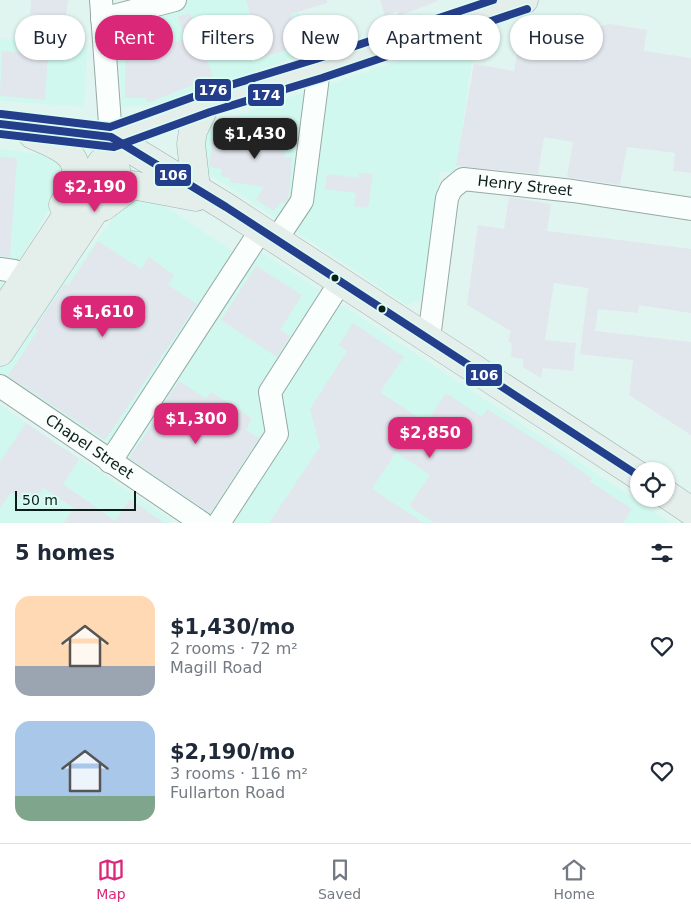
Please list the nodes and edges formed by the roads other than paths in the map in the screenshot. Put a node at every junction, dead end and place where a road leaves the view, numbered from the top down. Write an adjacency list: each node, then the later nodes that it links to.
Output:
1 (175, 0): 4 (street)
2 (524, 0): 3 (main road)
3 (469, 9): 5 (main road)
4 (101, 10): 8 (street)
5 (319, 70): 6 (main road); 13 (street)
6 (207, 102): 8 (main road); 9 (main road)
7 (2, 124): 8 (main road); 15 (main road)
8 (111, 137): 9 (main road); 12 (main road); 15 (main road)
9 (196, 188): 10 (main road)
10 (226, 207): 12 (main road); 13 (main road)
11 (691, 209): 18 (street, Henry Street)
12 (91, 216): 19 (main road)
13 (268, 235): 16 (main road); 21 (street)
14 (0, 269): 15 (street)
15 (31, 270): 17 (main road)
16 (341, 281): 18 (main road); 26 (street)
17 (0, 316)
18 (429, 338): 22 (main road)
19 (0, 352)
20 (0, 386): 21 (street, Chapel Street)
21 (110, 462): 25 (street, Chapel Street)
22 (630, 470)
23 (675, 500): 24 (main road)
24 (691, 511)
25 (192, 520)
26 (219, 523)

